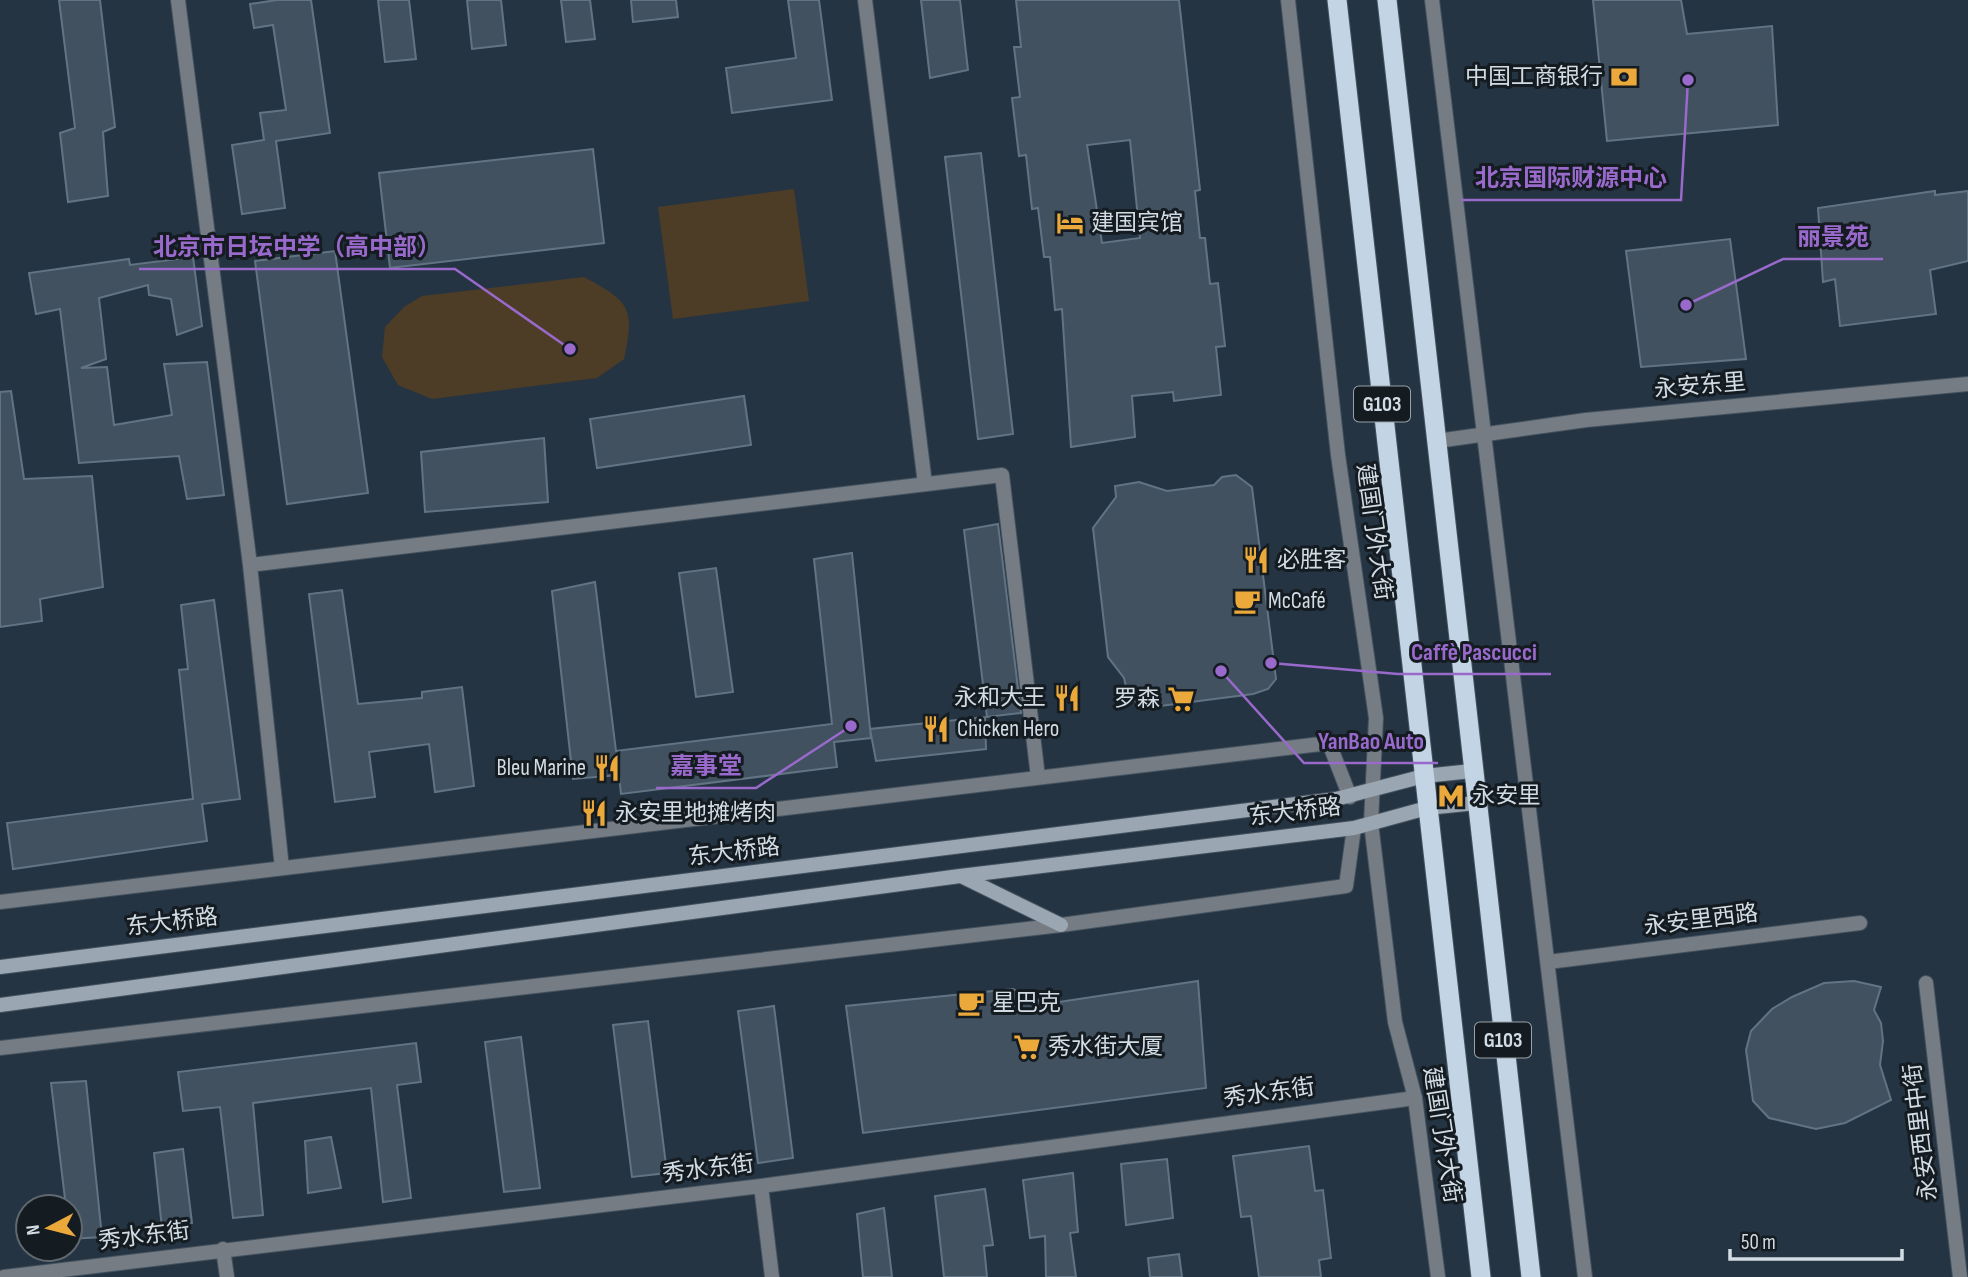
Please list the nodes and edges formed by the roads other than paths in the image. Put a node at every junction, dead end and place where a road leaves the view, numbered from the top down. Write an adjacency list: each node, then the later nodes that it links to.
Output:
1 (178, 0): 11 (street)
2 (865, 0): 10 (street)
3 (1288, 0): 15 (street, 建国门外大街)
4 (1338, 0): 13 (highway, 建国门外大街 / G103)
5 (1387, 0): 9 (highway, G103)
6 (1432, 0): 8 (street)
7 (1968, 384): 8 (street, 永安东里)
8 (1483, 433): 9 (street, 永安东里); 26 (street)
9 (1437, 441): 12 (highway, G103)
10 (925, 484): 11 (street); 14 (street)
11 (250, 565): 21 (street)
12 (1472, 771): 13 (main road, 东大桥路); 17 (highway)
13 (1424, 776): 15 (main road, 东大桥路); 18 (highway, 建国门外大街 / G103)
14 (1038, 777): 16 (street); 21 (street)
15 (1373, 790): 16 (main road, 东大桥路); 19 (street, 建国门外大街)
16 (1350, 797): 27 (main road, 东大桥路)
17 (1476, 803): 18 (main road, 东大桥路); 39 (highway, G103)
18 (1427, 808): 19 (main road, 东大桥路); 38 (highway, 建国门外大街 / G103)
19 (1371, 823): 20 (main road, 东大桥路); 31 (street, 建国门外大街)
20 (1354, 828): 22 (main road, 东大桥路); 25 (street)
21 (282, 868): 23 (street)
22 (960, 876): 25 (main road); 29 (main road, 东大桥路)
23 (0, 902)
24 (1860, 923): 26 (street, 永安里西路)
25 (1061, 925): 30 (street)
26 (1548, 962): 40 (street)
27 (0, 967)
28 (1926, 983): 41 (street, 永安西里中街)
29 (0, 1005)
30 (0, 1048)
31 (1415, 1098): 32 (street, 秀水东街); 37 (street, 建国门外大街)
32 (761, 1186): 33 (street, 秀水东街); 36 (street)
33 (223, 1249): 34 (street, 秀水东街); 35 (street)
34 (4, 1277)
35 (227, 1277)
36 (772, 1277)
37 (1438, 1277)
38 (1481, 1277)
39 (1531, 1277)
40 (1585, 1277)
41 (1960, 1277)

